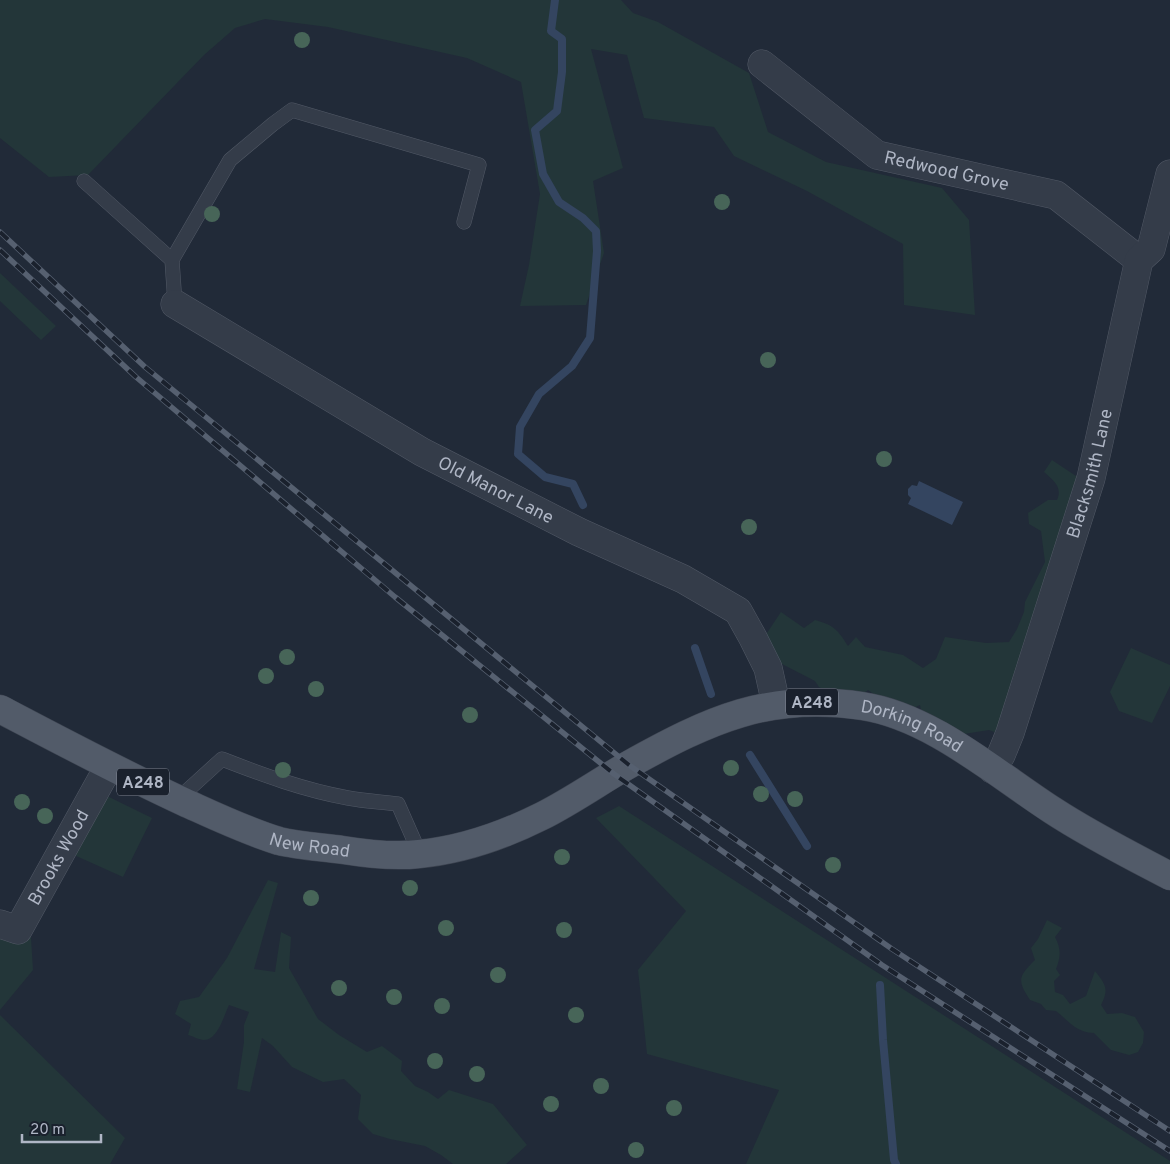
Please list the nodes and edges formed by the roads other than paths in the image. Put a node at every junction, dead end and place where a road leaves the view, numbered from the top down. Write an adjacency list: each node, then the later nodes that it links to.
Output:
1 (762, 64): 5 (street, Redwood Grove)
2 (1170, 174): 5 (street, Blacksmith Lane)
3 (84, 182): 6 (lane)
4 (464, 222): 6 (lane)
5 (1153, 254): 12 (street, Blacksmith Lane)
6 (172, 260): 7 (lane)
7 (175, 304): 8 (street, Old Manor Lane)
8 (776, 704): 10 (main road, Dorking Road / A248); 12 (main road, Dorking Road / A248)
9 (0, 709): 11 (main road, New Road / A248)
10 (629, 765): 14 (main road, New Road / A248)
11 (109, 766): 13 (main road, New Road / A248); 16 (street, Brooks Wood)
12 (992, 769): 15 (main road, Dorking Road / A248)
13 (178, 799): 14 (main road, New Road / A248); 14 (lane)
14 (420, 854)
15 (1170, 876)
16 (0, 924)

